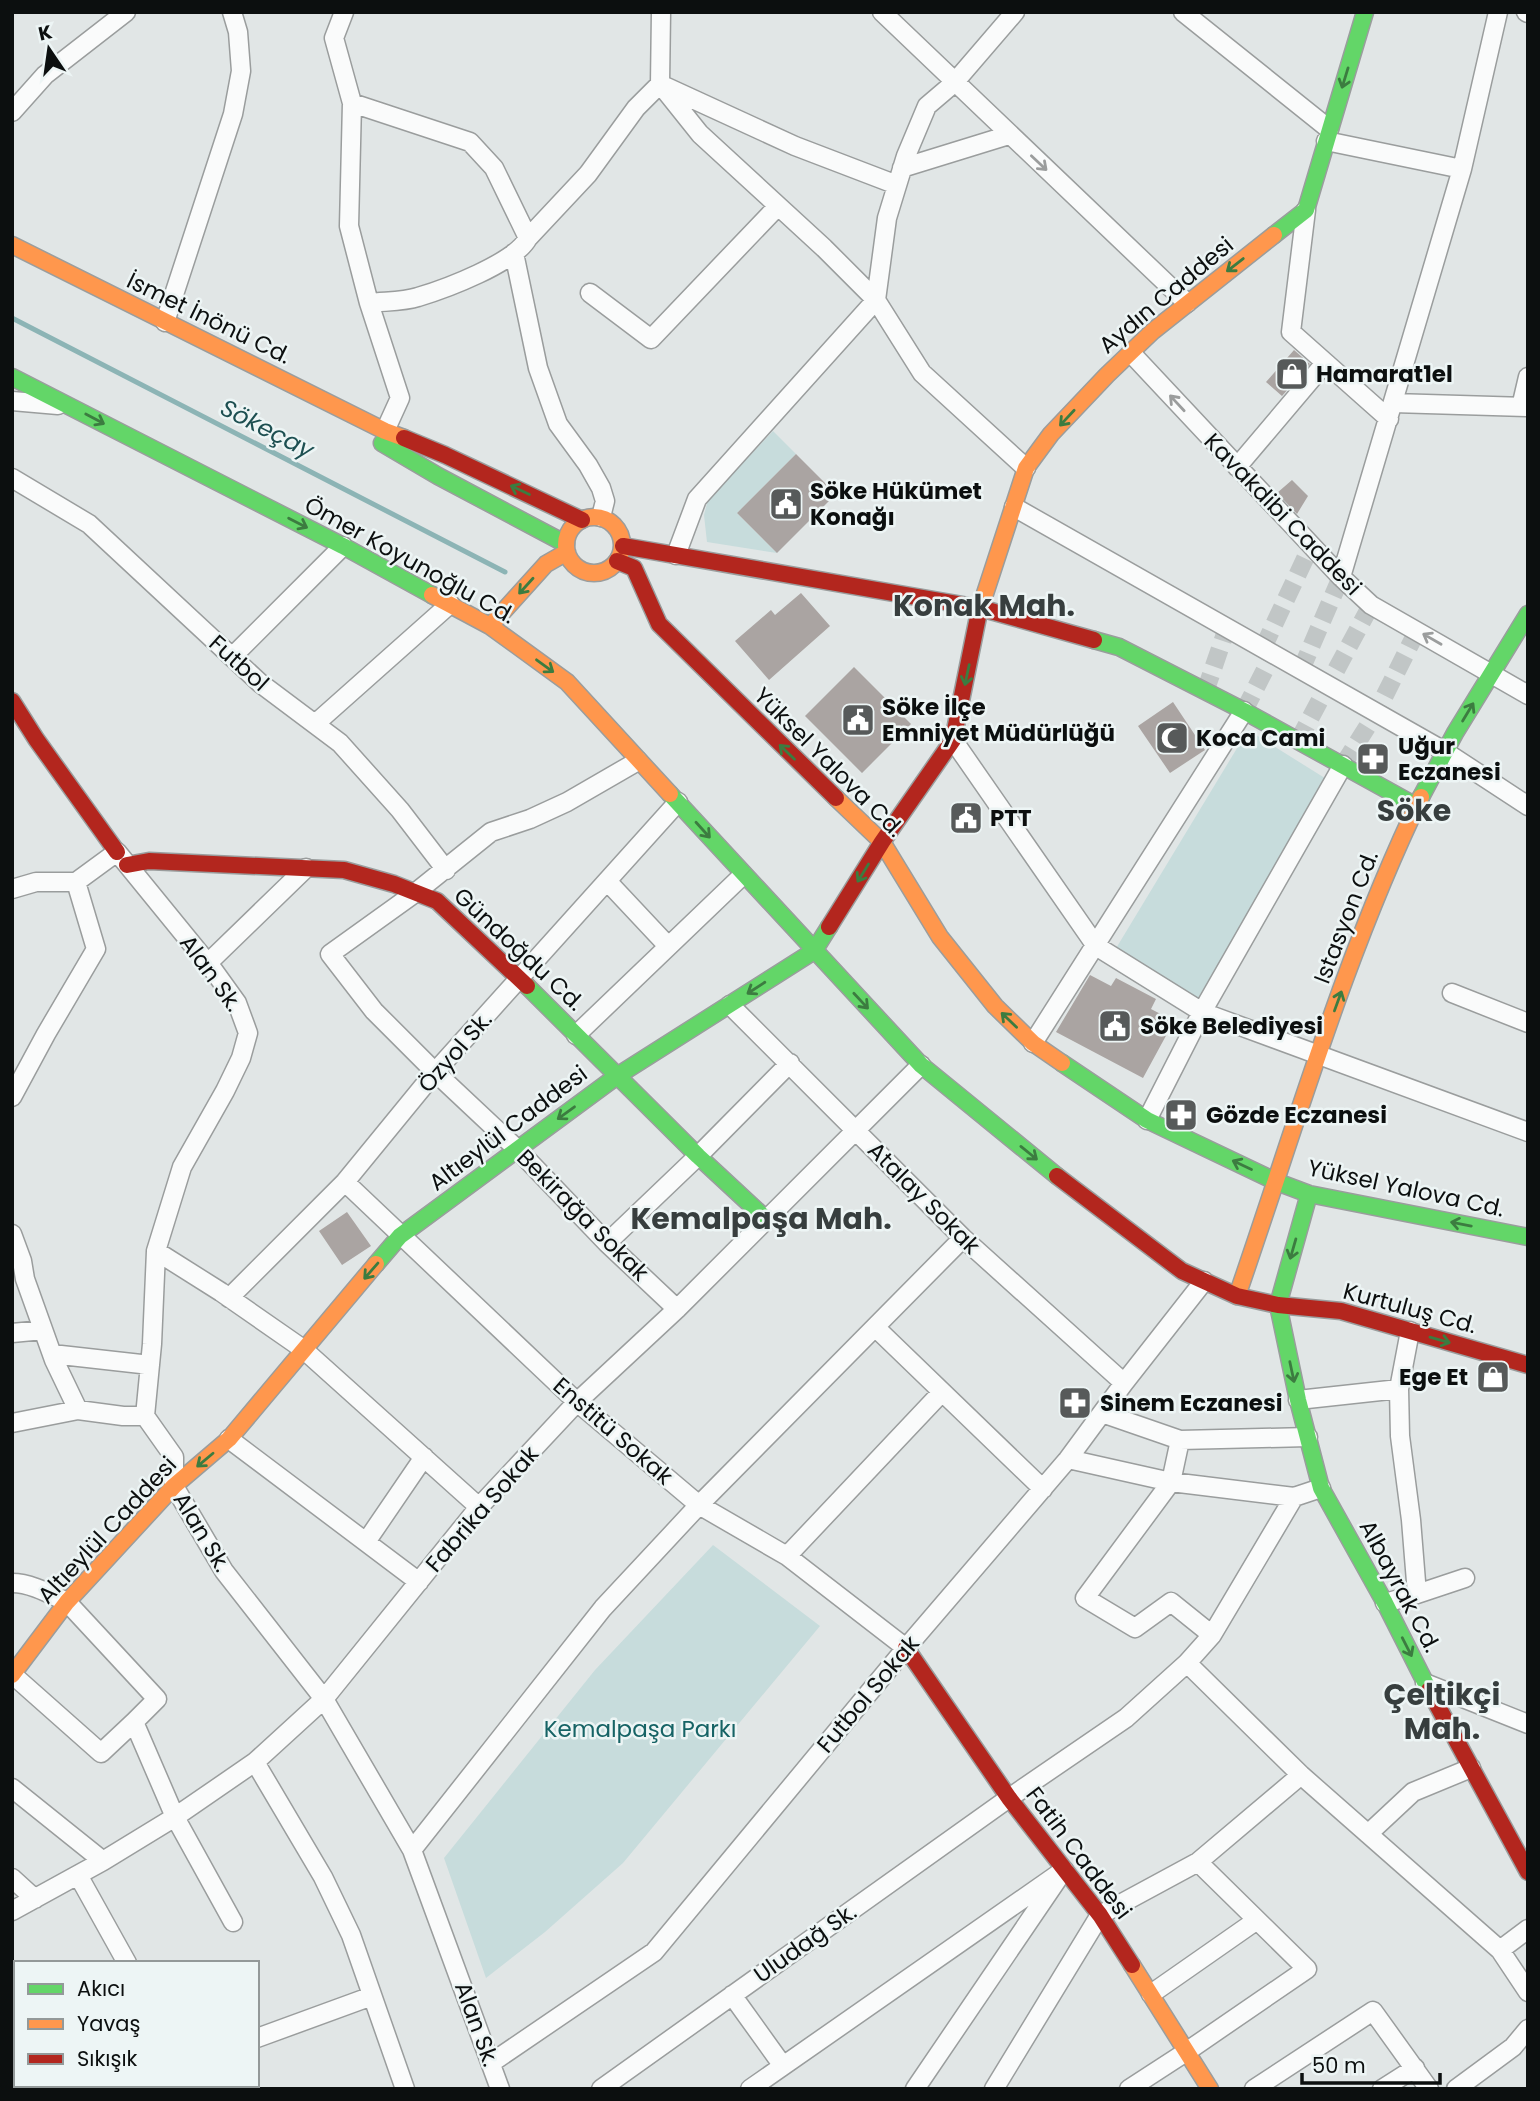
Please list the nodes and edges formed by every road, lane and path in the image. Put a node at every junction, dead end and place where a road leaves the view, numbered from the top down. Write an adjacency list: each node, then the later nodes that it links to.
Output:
1 (125, 12): 14 (street)
2 (232, 12): 29 (street)
3 (344, 12): 13 (street)
4 (677, 12): 10 (street)
5 (882, 12): 11 (street)
6 (1015, 12): 11 (street)
7 (1183, 12): 16 (street)
8 (1365, 12): 16 (main road, one-way to 16)
9 (1498, 12): 17 (street)
10 (662, 20): 12 (street)
11 (954, 83): 15 (street); 18 (street)
12 (660, 84): 18 (street); 19 (street); 21 (street)
13 (352, 103): 21 (street); 27 (street)
14 (12, 112)
15 (1009, 135): 18 (street); 28 (street, one-way to 28)
16 (1328, 135): 17 (street); 20 (main road)
17 (1462, 169): 37 (street)
18 (899, 176): 26 (street)
19 (778, 206): 25 (street); 26 (street)
20 (1306, 210): 28 (main road, Aydın Caddesi, one-way to 28); 31 (street)
21 (527, 238): 23 (street)
22 (12, 245): 29 (main road, İsmet İnönü Cd.)
23 (514, 253): 27 (street); 43 (street)
24 (12, 257): 38 (main road)
25 (590, 293)
26 (876, 300): 40 (street); 48 (street)
27 (369, 303): 38 (street)
28 (1186, 303): 30 (main road, Aydın Caddesi)
29 (166, 321): 38 (main road, İsmet İnönü Cd.)
30 (1130, 353): 39 (street, Kavakdibi Caddesi, one-way to 30); 40 (main road, Aydın Caddesi, one-way to 40)
31 (1325, 363): 37 (street); 39 (street)
32 (12, 377): 35 (main road, Ömer Koyunoğlu Cd.)
33 (1528, 377): 36 (street)
34 (12, 401): 35 (street)
35 (69, 405): 45 (main road, Ömer Koyunoğlu Cd., one-way to 45)
36 (1524, 407): 37 (street)
37 (1391, 411): 49 (street)
38 (384, 437): 44 (main road, one-way to 38); 46 (main road)
39 (1237, 467): 49 (street, Kavakdibi Caddesi)
40 (1026, 468): 42 (main road, Aydın Caddesi)
41 (12, 478): 54 (street, Futbol)
42 (1014, 507): 51 (main road, Aydın Caddesi); 61 (street)
43 (601, 517): 44 (main road); 47 (main road)
44 (582, 520): 46 (main road)
45 (343, 546): 50 (main road, Ömer Koyunoğlu Cd.); 54 (street)
46 (567, 548): 47 (main road); 53 (main road, one-way to 53)
47 (620, 554): 48 (main road); 67 (main road, Yüksel Yalova Cd., one-way to 47)
48 (676, 555): 51 (main road)
49 (1340, 577): 55 (street, Kavakdibi Caddesi, one-way to 49)
50 (450, 604): 53 (main road, Ömer Koyunoğlu Cd.); 59 (street)
51 (980, 608): 58 (main road); 60 (main road, Altıeylül Caddesi, one-way to 60)
52 (1528, 614): 55 (main road, Istasyon Cd.)
53 (490, 626): 62 (main road, Ömer Koyunoğlu Cd., one-way to 62)
54 (232, 657): 59 (street, Futbol)
55 (1491, 673): 56 (street, Kavakdibi Caddesi); 61 (main road, Istasyon Cd., one-way to 55)
56 (1528, 695)
57 (12, 701): 68 (main road)
58 (1244, 711): 63 (main road); 77 (street)
59 (315, 724): 70 (street, Futbol)
60 (953, 740): 67 (main road, Altıeylül Caddesi); 77 (street)
61 (1444, 751): 65 (main road, Istasyon Cd.); 66 (street)
62 (638, 761): 64 (main road, Ömer Koyunoğlu Cd.); 70 (street)
63 (1343, 765): 65 (main road); 83 (street)
64 (678, 802): 71 (main road, Ömer Koyunoğlu Cd., one-way to 71); 72 (street, Özyol Sk.)
65 (1416, 806): 87 (main road, Istasyon Cd., one-way to 65)
66 (1528, 806)
67 (882, 842): 78 (main road, Altıeylül Caddesi, one-way to 78); 86 (main road, Yüksel Yalova Cd., one-way to 67)
68 (122, 859): 69 (main road, Gündoğdu Cd.); 73 (street); 79 (street, Alan Sk.)
69 (306, 868): 75 (main road, Gündoğdu Cd.); 79 (street)
70 (446, 870): 75 (street)
71 (743, 875): 76 (street); 78 (main road, Ömer Koyunoğlu Cd.)
72 (607, 881): 76 (street); 80 (street, Özyol Sk.)
73 (76, 882): 74 (street); 92 (street)
74 (12, 889)
75 (415, 893): 80 (main road, Gündoğdu Cd.); 90 (street, Bekirağa Sokak)
76 (668, 946): 85 (street)
77 (1097, 946): 83 (street); 86 (street)
78 (814, 951): 82 (main road, Altıeylül Caddesi, one-way to 82); 89 (main road, Ömer Koyunoğlu Cd., one-way to 89)
79 (208, 963): 107 (street, Alan Sk.)
80 (520, 979): 85 (main road, Gündoğdu Cd.); 90 (street, Özyol Sk.)
81 (1452, 993): 84 (street)
82 (730, 1005): 88 (street, Atalay Sokak); 91 (main road, Altıeylül Caddesi)
83 (1202, 1013): 87 (street); 93 (street)
84 (1528, 1023)
85 (576, 1035): 91 (main road, Gündoğdu Cd.)
86 (1033, 1043): 93 (main road, Yüksel Yalova Cd.)
87 (1319, 1055): 95 (street); 99 (main road, Istasyon Cd.)
88 (790, 1063): 94 (street, Atalay Sokak); 97 (street)
89 (921, 1065): 94 (street, Fabrika Sokak); 109 (main road, Kurtuluş Cd., one-way to 109)
90 (436, 1072): 96 (street, Bekirağa Sokak); 98 (street, Özyol Sk.)
91 (617, 1076): 96 (main road, Altıeylül Caddesi, one-way to 96); 97 (main road, Gündoğdu Cd.)
92 (12, 1097)
93 (1147, 1120): 99 (main road, Yüksel Yalova Cd., one-way to 93)
94 (856, 1130): 101 (street, Fabrika Sokak); 105 (street, Atalay Sokak)
95 (1528, 1132)
96 (517, 1149): 103 (main road, Altıeylül Caddesi); 106 (street, Bekirağa Sokak)
97 (698, 1156): 101 (main road, Gündoğdu Cd.); 106 (street)
98 (345, 1182): 103 (street, Enstitü Sokak); 111 (street, Özyol Sk.)
99 (1277, 1182): 100 (main road, Yüksel Yalova Cd.); 110 (main road, Istasyon Cd.)
100 (1309, 1194): 104 (main road, Yüksel Yalova Cd., one-way to 100); 112 (main road, one-way to 112)
101 (766, 1219): 113 (street, Fabrika Sokak)
102 (12, 1234): 108 (street)
103 (400, 1236): 118 (main road, Altıeylül Caddesi, one-way to 118); 126 (street, Enstitü Sokak)
104 (1528, 1237)
105 (963, 1238): 114 (street); 122 (street, Atalay Sokak)
106 (607, 1243): 113 (street, Bekirağa Sokak)
107 (156, 1251): 111 (street); 120 (street, Alan Sk.)
108 (19, 1279): 115 (street)
109 (1204, 1281): 110 (main road, Kurtuluş Cd.); 122 (street, Futbol Sokak)
110 (1237, 1296): 112 (main road, Kurtuluş Cd.)
111 (229, 1297): 118 (street)
112 (1278, 1305): 116 (main road, Kurtuluş Cd.); 125 (main road, Albayrak Cd., one-way to 125)
113 (677, 1309): 126 (street, Fabrika Sokak)
114 (875, 1327): 124 (street); 141 (street)
115 (43, 1330): 117 (street); 119 (street)
116 (1410, 1331): 121 (main road, Kurtuluş Cd., one-way to 121); 123 (street)
117 (12, 1333)
118 (303, 1349): 132 (main road, Altıeylül Caddesi); 134 (street)
119 (52, 1354): 120 (street); 127 (street)
120 (150, 1364): 129 (street, Alan Sk.)
121 (1528, 1365)
122 (1124, 1383): 128 (street, Futbol Sokak)
123 (1399, 1389): 125 (street); 148 (street)
124 (942, 1392): 139 (street); 144 (street)
125 (1298, 1400): 131 (main road, Albayrak Cd.)
126 (577, 1402): 141 (street, Enstitü Sokak); 142 (street, Fabrika Sokak)
127 (78, 1410): 129 (street); 130 (street)
128 (1102, 1413): 133 (street); 135 (street, Futbol Sokak)
129 (145, 1416): 137 (street, Alan Sk.)
130 (12, 1423)
131 (1308, 1437): 133 (street); 138 (main road, Albayrak Cd.)
132 (229, 1439): 137 (main road, Altıeylül Caddesi, one-way to 137); 143 (street)
133 (1180, 1440): 136 (street)
134 (424, 1457): 142 (street); 143 (street)
135 (1068, 1459): 136 (street); 139 (street, Futbol Sokak)
136 (1171, 1482): 140 (street); 151 (street)
137 (174, 1486): 149 (main road, Altıeylül Caddesi); 156 (street, Alan Sk.)
138 (1321, 1488): 140 (street); 150 (main road, Albayrak Cd.)
139 (1042, 1489): 152 (street, Futbol Sokak)
140 (1294, 1497): 151 (street, Uludağ Sk.)
141 (699, 1505): 144 (street, Enstitü Sokak); 166 (street)
142 (479, 1507): 146 (street, Fabrika Sokak)
143 (366, 1542): 146 (street)
144 (787, 1556): 152 (street, Enstitü Sokak)
145 (1465, 1578): 148 (street)
146 (419, 1582): 156 (street, Fabrika Sokak)
147 (12, 1583): 149 (street)
148 (1417, 1594): 150 (street)
149 (67, 1602): 154 (main road, Altıeylül Caddesi); 157 (street)
150 (1385, 1604): 155 (main road, Albayrak Cd., one-way to 155)
151 (1212, 1635): 153 (street, Uludağ Sk.)
152 (906, 1648): 163 (main road, Fatih Caddesi); 188 (street, Futbol Sokak)
153 (1186, 1663): 161 (street); 163 (street, Uludağ Sk.)
154 (13, 1675): 157 (street)
155 (1425, 1683): 158 (street); 160 (main road, Albayrak Cd.)
156 (324, 1699): 159 (street, Fabrika Sokak); 166 (street, Alan Sk.)
157 (134, 1722): 164 (street)
158 (1528, 1724)
159 (256, 1762): 164 (street, Fabrika Sokak); 184 (street)
160 (1471, 1768): 165 (street); 170 (main road, Albayrak Cd.)
161 (1301, 1775): 165 (street); 168 (street)
162 (12, 1788): 167 (street)
163 (1009, 1798): 169 (main road, Fatih Caddesi); 183 (street, Uludağ Sk.)
164 (175, 1817): 167 (street, Fabrika Sokak); 177 (street)
165 (1368, 1834): 179 (street)
166 (412, 1850): 188 (street, Alan Sk.)
167 (103, 1861): 171 (street, Fabrika Sokak)
168 (1198, 1862): 175 (street); 176 (street)
169 (1064, 1870): 175 (main road, Fatih Caddesi); 189 (street); 195 (street)
170 (1528, 1872)
171 (78, 1875): 173 (street, Fabrika Sokak); 180 (street)
172 (12, 1878): 173 (street)
173 (35, 1899): 174 (street, Fabrika Sokak)
174 (12, 1911)
175 (1100, 1915): 182 (main road, Fatih Caddesi); 196 (street)
176 (1257, 1920): 182 (street); 187 (street)
177 (233, 1922)
178 (1528, 1929): 179 (street)
179 (1500, 1950): 181 (street)
180 (126, 1961)
181 (1528, 1992)
182 (1150, 1994): 187 (main road, Fatih Caddesi)
183 (732, 1995): 189 (street); 193 (street, Uludağ Sk.)
184 (372, 1996): 186 (street); 191 (street)
185 (1528, 2029): 202 (street)
186 (259, 2037)
187 (1186, 2052): 197 (street); 198 (main road, Fatih Caddesi)
188 (491, 2063): 192 (street, Alan Sk.)
189 (783, 2066): 194 (street)
190 (1415, 2068): 199 (street); 200 (street); 201 (street)
191 (405, 2089)
192 (500, 2089)
193 (600, 2089)
194 (750, 2089)
195 (915, 2089)
196 (995, 2089)
197 (1129, 2089)
198 (1210, 2089)
199 (1254, 2089)
200 (1382, 2089)
201 (1429, 2089)
202 (1456, 2089)

